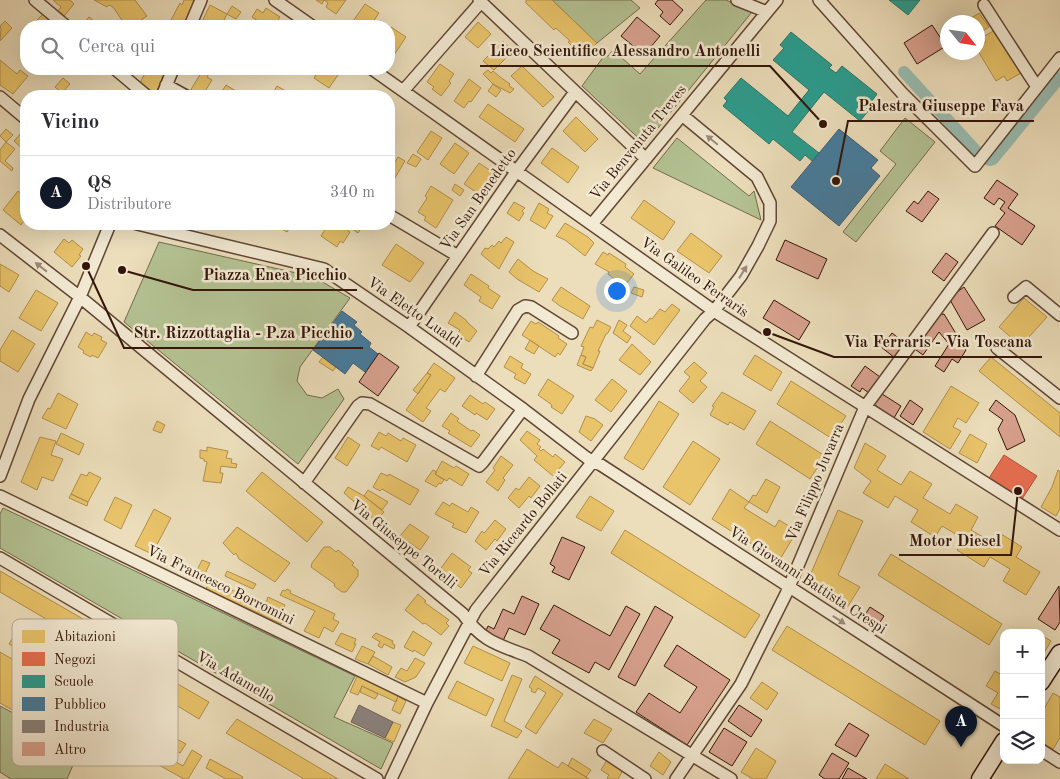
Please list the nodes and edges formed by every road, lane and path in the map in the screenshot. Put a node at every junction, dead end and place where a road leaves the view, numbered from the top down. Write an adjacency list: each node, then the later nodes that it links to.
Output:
1 (35, 0): 10 (street)
2 (201, 0): 11 (street)
3 (275, 0): 12 (street)
4 (737, 0): 9 (street)
5 (777, 0): 9 (street, Via Benvenuta Treves)
6 (819, 0): 18 (street)
7 (480, 1): 22 (street); 23 (street)
8 (984, 5): 18 (street)
9 (767, 12): 26 (street, Via Benvenuta Treves)
10 (59, 20)
11 (193, 20)
12 (303, 20)
13 (1060, 58): 18 (street)
14 (122, 75): 19 (street)
15 (170, 75): 17 (street)
16 (380, 75): 22 (street, Via Galileo Ferraris)
17 (166, 85): 20 (street); 21 (street)
18 (1037, 87)
19 (141, 90)
20 (164, 90)
21 (175, 90)
22 (403, 91): 28 (street, Via Galileo Ferraris)
23 (575, 92): 27 (street); 28 (street, Via San Benedetto)
24 (0, 97): 25 (street)
25 (20, 114)
26 (682, 115): 27 (street, Via Benvenuta Treves); 38 (street, Via Riccardo Bollati, one-way to 26)
27 (646, 159): 30 (street, Via Benvenuta Treves)
28 (516, 172): 30 (street, Via Galileo Ferraris); 35 (street, Via San Benedetto)
29 (395, 219): 35 (street)
30 (592, 224): 38 (street, Via Galileo Ferraris)
31 (108, 230): 36 (street)
32 (161, 230): 40 (street, Via Eletto Lualdi)
33 (993, 233): 45 (street, Via Filippo Juvarra)
34 (0, 235): 36 (street, Via Giuseppe Torelli, one-way to 34)
35 (458, 256): 40 (street, Via San Benedetto)
36 (80, 297): 48 (street); 49 (street, Via Giuseppe Torelli)
37 (1014, 297): 39 (street)
38 (714, 311): 45 (street, Via Galileo Ferraris); 47 (street, Via Riccardo Bollati)
39 (1060, 315)
40 (409, 327): 43 (street, Via Eletto Lualdi)
41 (572, 334): 43 (street)
42 (997, 348): 44 (street)
43 (476, 376): 46 (street, Via Eletto Lualdi)
44 (1060, 398)
45 (865, 407): 51 (street, Via Galileo Ferraris); 53 (street, Via Filippo Juvarra)
46 (523, 409): 47 (street, Via Eletto Lualdi); 49 (street)
47 (594, 462): 53 (street, Via Giovanni Battista Crespi); 55 (street, Via Riccardo Bollati)
48 (0, 476)
49 (304, 483): 55 (street, Via Giuseppe Torelli)
50 (0, 496): 59 (street, Via Francesco Borromini)
51 (1060, 530)
52 (0, 558): 54 (street, Via Adamello)
53 (788, 586): 60 (street, Via Giovanni Battista Crespi, one-way to 60); 64 (street, Via Filippo Juvarra)
54 (104, 619)
55 (469, 623): 59 (street, Via Riccardo Bollati); 64 (street, Via Giuseppe Torelli)
56 (1060, 653): 58 (main road)
57 (178, 662): 66 (street, Via Adamello)
58 (1045, 676)
59 (427, 702): 67 (street, Via Riccardo Bollati)
60 (1000, 723)
61 (1000, 748): 71 (main road)
62 (603, 751): 68 (street)
63 (1045, 753): 65 (street)
64 (692, 755): 69 (street, Via Filippo Juvarra); 70 (street, Via Giuseppe Torelli)
65 (1060, 762)
66 (377, 779)
67 (391, 779)
68 (645, 779)
69 (676, 779)
70 (731, 779)
71 (980, 779)

